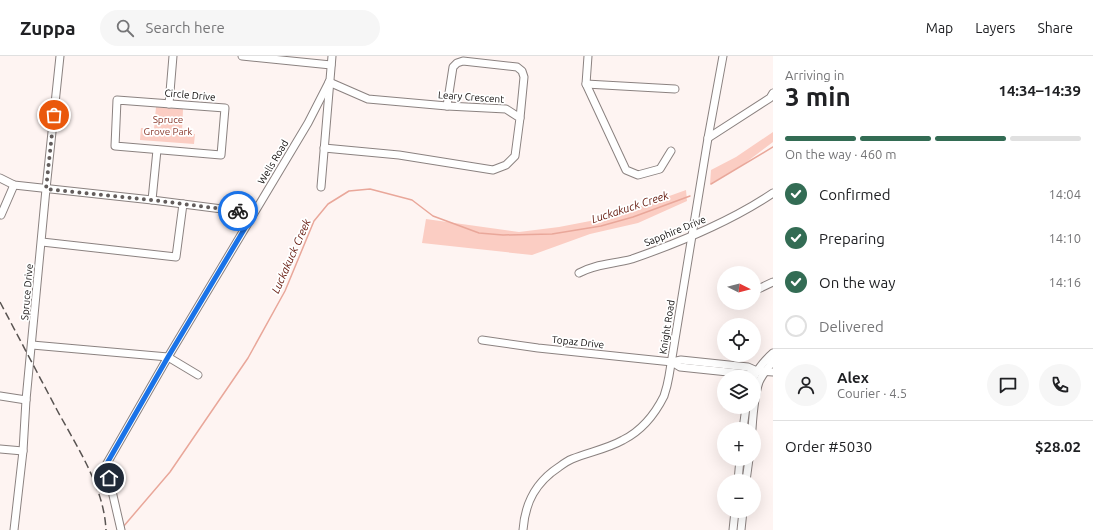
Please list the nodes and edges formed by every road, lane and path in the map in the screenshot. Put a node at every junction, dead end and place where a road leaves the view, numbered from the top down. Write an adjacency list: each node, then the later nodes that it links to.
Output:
1 (60, 56): 22 (street, Spruce Drive)
2 (173, 56): 12 (street)
3 (242, 56): 7 (street)
4 (332, 56): 7 (street, Wells Road)
5 (588, 56): 9 (street)
6 (723, 56): 15 (street, Knight Road)
7 (331, 65): 8 (street, Wells Road)
8 (329, 82): 13 (street, Leary Crescent); 16 (street); 26 (street, Wells Road)
9 (586, 84): 10 (street); 18 (street)
10 (675, 89)
11 (773, 93): 15 (street)
12 (169, 104): 17 (street, Circle Drive); 17 (street, Circle Drive)
13 (447, 106): 14 (street, Leary Crescent); 14 (street)
14 (520, 118): 16 (street)
15 (708, 138): 28 (street, Knight Road)
16 (324, 148): 21 (street)
17 (157, 150): 24 (street)
18 (671, 151)
19 (0, 178): 20 (street)
20 (14, 185): 22 (street); 27 (street)
21 (321, 187)
22 (46, 189): 24 (street); 29 (street, Spruce Drive)
23 (773, 193): 28 (street, Sapphire Drive)
24 (152, 200): 25 (street)
25 (183, 204): 26 (street); 29 (street)
26 (254, 213): 36 (street, Wells Road)
27 (1, 215)
28 (692, 236): 30 (street, Sapphire Drive); 38 (street, Knight Road)
29 (42, 242): 34 (street, Spruce Drive)
30 (579, 272)
31 (773, 282): 32 (street)
32 (761, 288)
33 (482, 340): 38 (street, Topaz Drive)
34 (32, 345): 36 (street); 46 (street, Spruce Drive)
35 (773, 353): 40 (street)
36 (168, 357): 44 (street); 53 (street, Wells Road)
37 (773, 361): 41 (street)
38 (672, 362): 39 (street, Topaz Drive); 54 (street, Knight Road)
39 (751, 370)
40 (758, 370)
41 (765, 371): 42 (street, Topaz Drive); 43 (street, Topaz Drive); 47 (street)
42 (761, 372)
43 (773, 372)
44 (198, 375)
45 (0, 396): 46 (street)
46 (26, 400): 49 (street, Spruce Drive)
47 (753, 422)
48 (0, 449): 49 (street)
49 (23, 451): 52 (street, Spruce Drive)
50 (734, 518): 55 (street)
51 (742, 518): 56 (street)
52 (14, 530)
53 (121, 530)
54 (522, 530)
55 (733, 530)
56 (741, 530)

